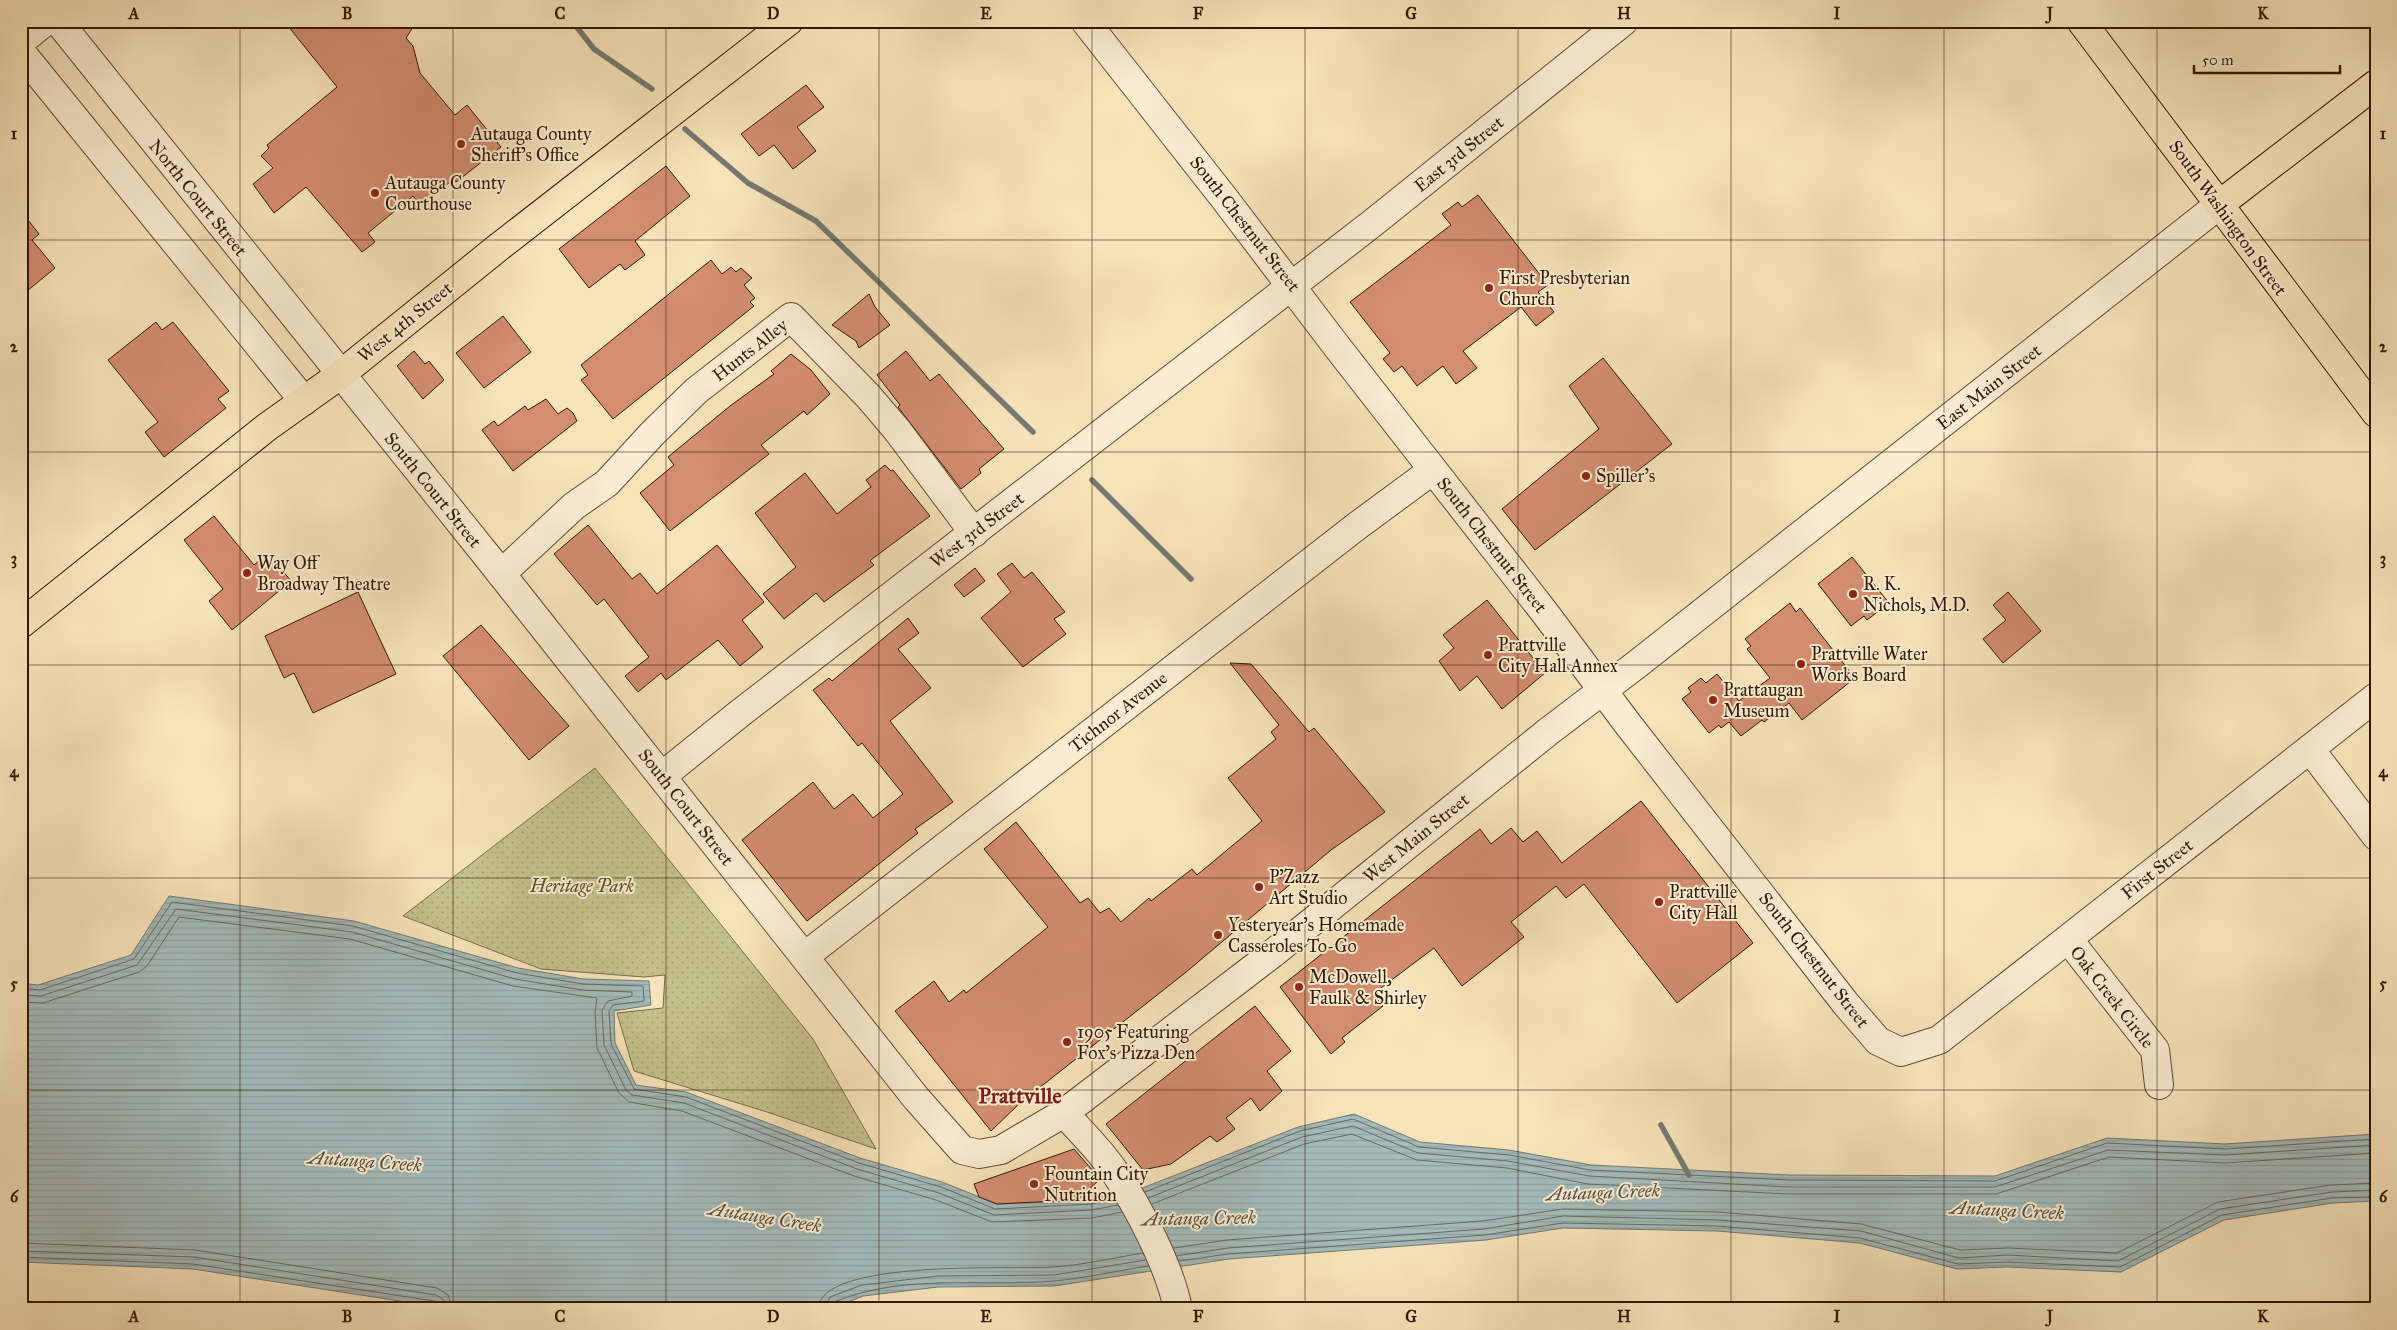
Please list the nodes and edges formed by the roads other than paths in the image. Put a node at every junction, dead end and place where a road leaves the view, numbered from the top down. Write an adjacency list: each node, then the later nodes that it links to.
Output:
1 (46, 21): 7 (street)
2 (58, 21): 12 (street, North Court Street)
3 (789, 21): 12 (main road, West 4th Street)
4 (1085, 21): 11 (street, South Chestnut Street)
5 (1624, 21): 11 (street, East 3rd Street)
6 (2081, 21): 10 (main road, South Washington Street)
7 (21, 41)
8 (21, 52): 13 (street)
9 (2376, 84): 10 (main road, East Main Street)
10 (2220, 204): 14 (main road, South Washington Street); 19 (street, East Main Street)
11 (1292, 286): 15 (street, South Chestnut Street); 16 (street, West 3rd Street)
12 (340, 375): 13 (main road, West 4th Street); 17 (street, South Court Street)
13 (304, 401): 18 (main road, West 4th Street)
14 (2376, 413)
15 (1433, 470): 19 (street, South Chestnut Street); 25 (street, Tichnor Avenue)
16 (974, 533): 17 (street, Hunts Alley); 22 (street, West 3rd Street)
17 (501, 574): 22 (street, South Court Street)
18 (21, 624)
19 (1603, 691): 26 (street, South Chestnut Street); 28 (street, West Main Street)
20 (2376, 697): 21 (street, First Street)
21 (2310, 749): 23 (street); 24 (street, First Street)
22 (662, 776): 25 (street, South Court Street)
23 (2376, 836)
24 (2068, 939): 26 (street, First Street); 27 (street, Oak Creek Circle)
25 (805, 956): 28 (street, South Court Street)
26 (1939, 1040)
27 (2160, 1085)
28 (1064, 1113): 29 (street)
29 (1178, 1309)

